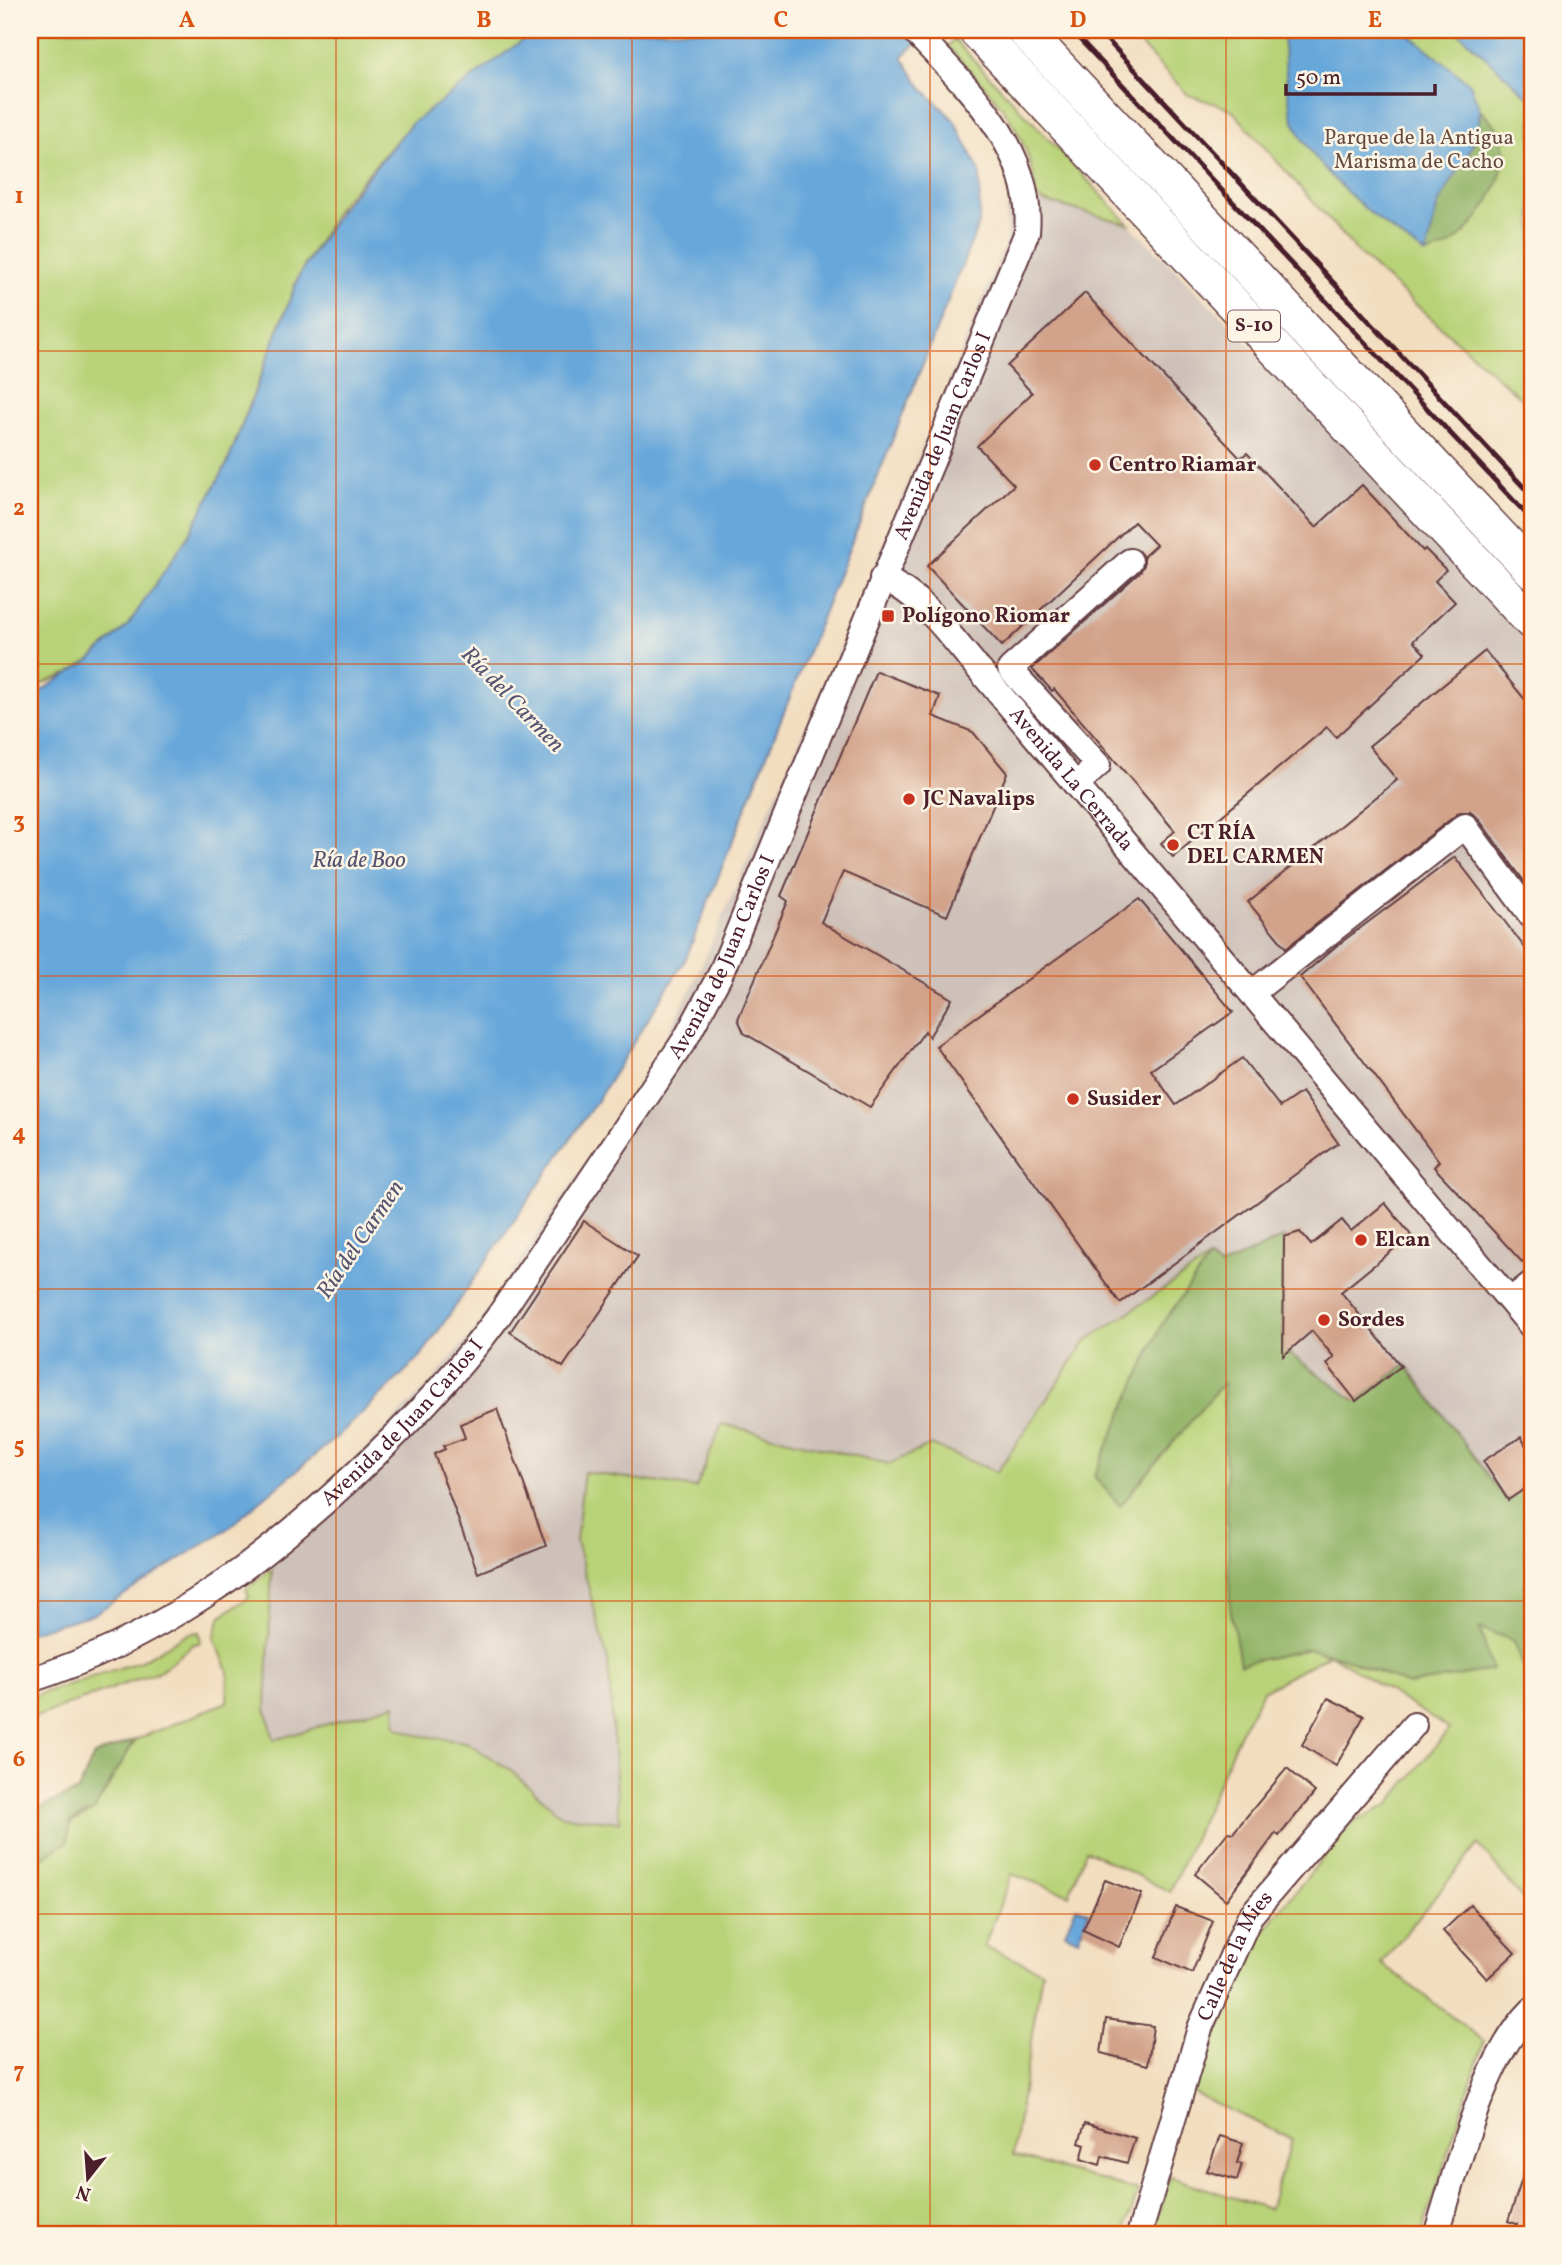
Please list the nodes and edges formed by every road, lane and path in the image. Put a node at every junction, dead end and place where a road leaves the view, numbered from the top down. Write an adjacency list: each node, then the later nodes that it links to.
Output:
1 (913, 30): 6 (street, Avenida de Juan Carlos I)
2 (976, 30): 7 (highway, S-10)
3 (1024, 30): 5 (highway, S-10)
4 (1130, 561): 8 (street)
5 (1532, 570)
6 (882, 578): 8 (street, Avenida La Cerrada); 14 (street, Avenida de Juan Carlos I)
7 (1532, 622)
8 (1076, 785): 10 (street, Avenida La Cerrada)
9 (1532, 917): 10 (street)
10 (1252, 993): 12 (street, Avenida La Cerrada)
11 (1532, 1283): 12 (street)
12 (1512, 1299): 13 (street, Avenida La Cerrada)
13 (1532, 1327)
14 (30, 1680)
15 (1414, 1725): 17 (street, Calle de la Mies)
16 (1532, 2010): 18 (street)
17 (1139, 2235)
18 (1436, 2235)

